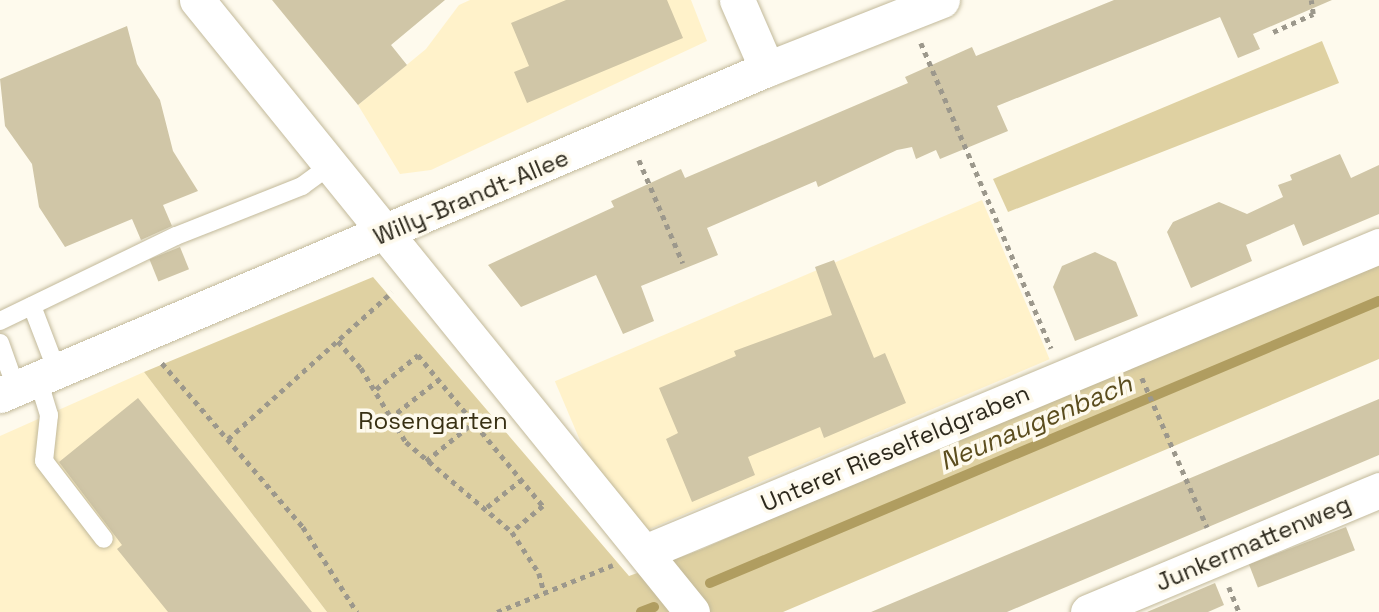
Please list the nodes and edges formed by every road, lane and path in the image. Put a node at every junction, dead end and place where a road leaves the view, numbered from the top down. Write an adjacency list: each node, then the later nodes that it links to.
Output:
1 (197, 0): 9 (street)
2 (737, 0): 7 (street)
3 (942, 0): 5 (street, Willy-Brandt-Allee)
4 (1311, 0): 6 (path)
5 (909, 14): 7 (street, Willy-Brandt-Allee); 19 (path)
6 (1273, 32)
7 (767, 69): 8 (street, Willy-Brandt-Allee)
8 (626, 130): 10 (street, Willy-Brandt-Allee); 12 (path)
9 (331, 165): 10 (street); 14 (lane)
10 (386, 233): 13 (street); 16 (street, Willy-Brandt-Allee)
11 (1379, 246): 19 (street, Unterer Rieselfeldgraben)
12 (683, 263)
13 (416, 271): 17 (path); 33 (street)
14 (32, 306): 15 (lane); 22 (lane)
15 (0, 321)
16 (139, 337): 22 (street, Willy-Brandt-Allee); 26 (path)
17 (338, 341): 23 (path); 26 (path)
18 (0, 343): 22 (lane)
19 (1063, 378): 33 (street, Unterer Rieselfeldgraben)
20 (438, 380): 23 (path); 24 (path); 25 (path)
21 (1143, 382): 34 (path)
22 (28, 383): 32 (lane)
23 (376, 389): 24 (path)
24 (389, 419): 27 (path)
25 (474, 422): 27 (path); 28 (path)
26 (228, 439): 36 (path)
27 (426, 461): 30 (path)
28 (521, 480): 30 (path); 31 (path)
29 (1379, 490): 34 (street, Junkermattenweg)
30 (487, 507): 31 (path)
31 (512, 532): 35 (path)
32 (104, 539)
33 (645, 552): 35 (path); 38 (street)
34 (1221, 557): 39 (street, Junkermattenweg)
35 (544, 592): 37 (path)
36 (357, 612)
37 (497, 612)
38 (692, 612)
39 (1088, 612)

